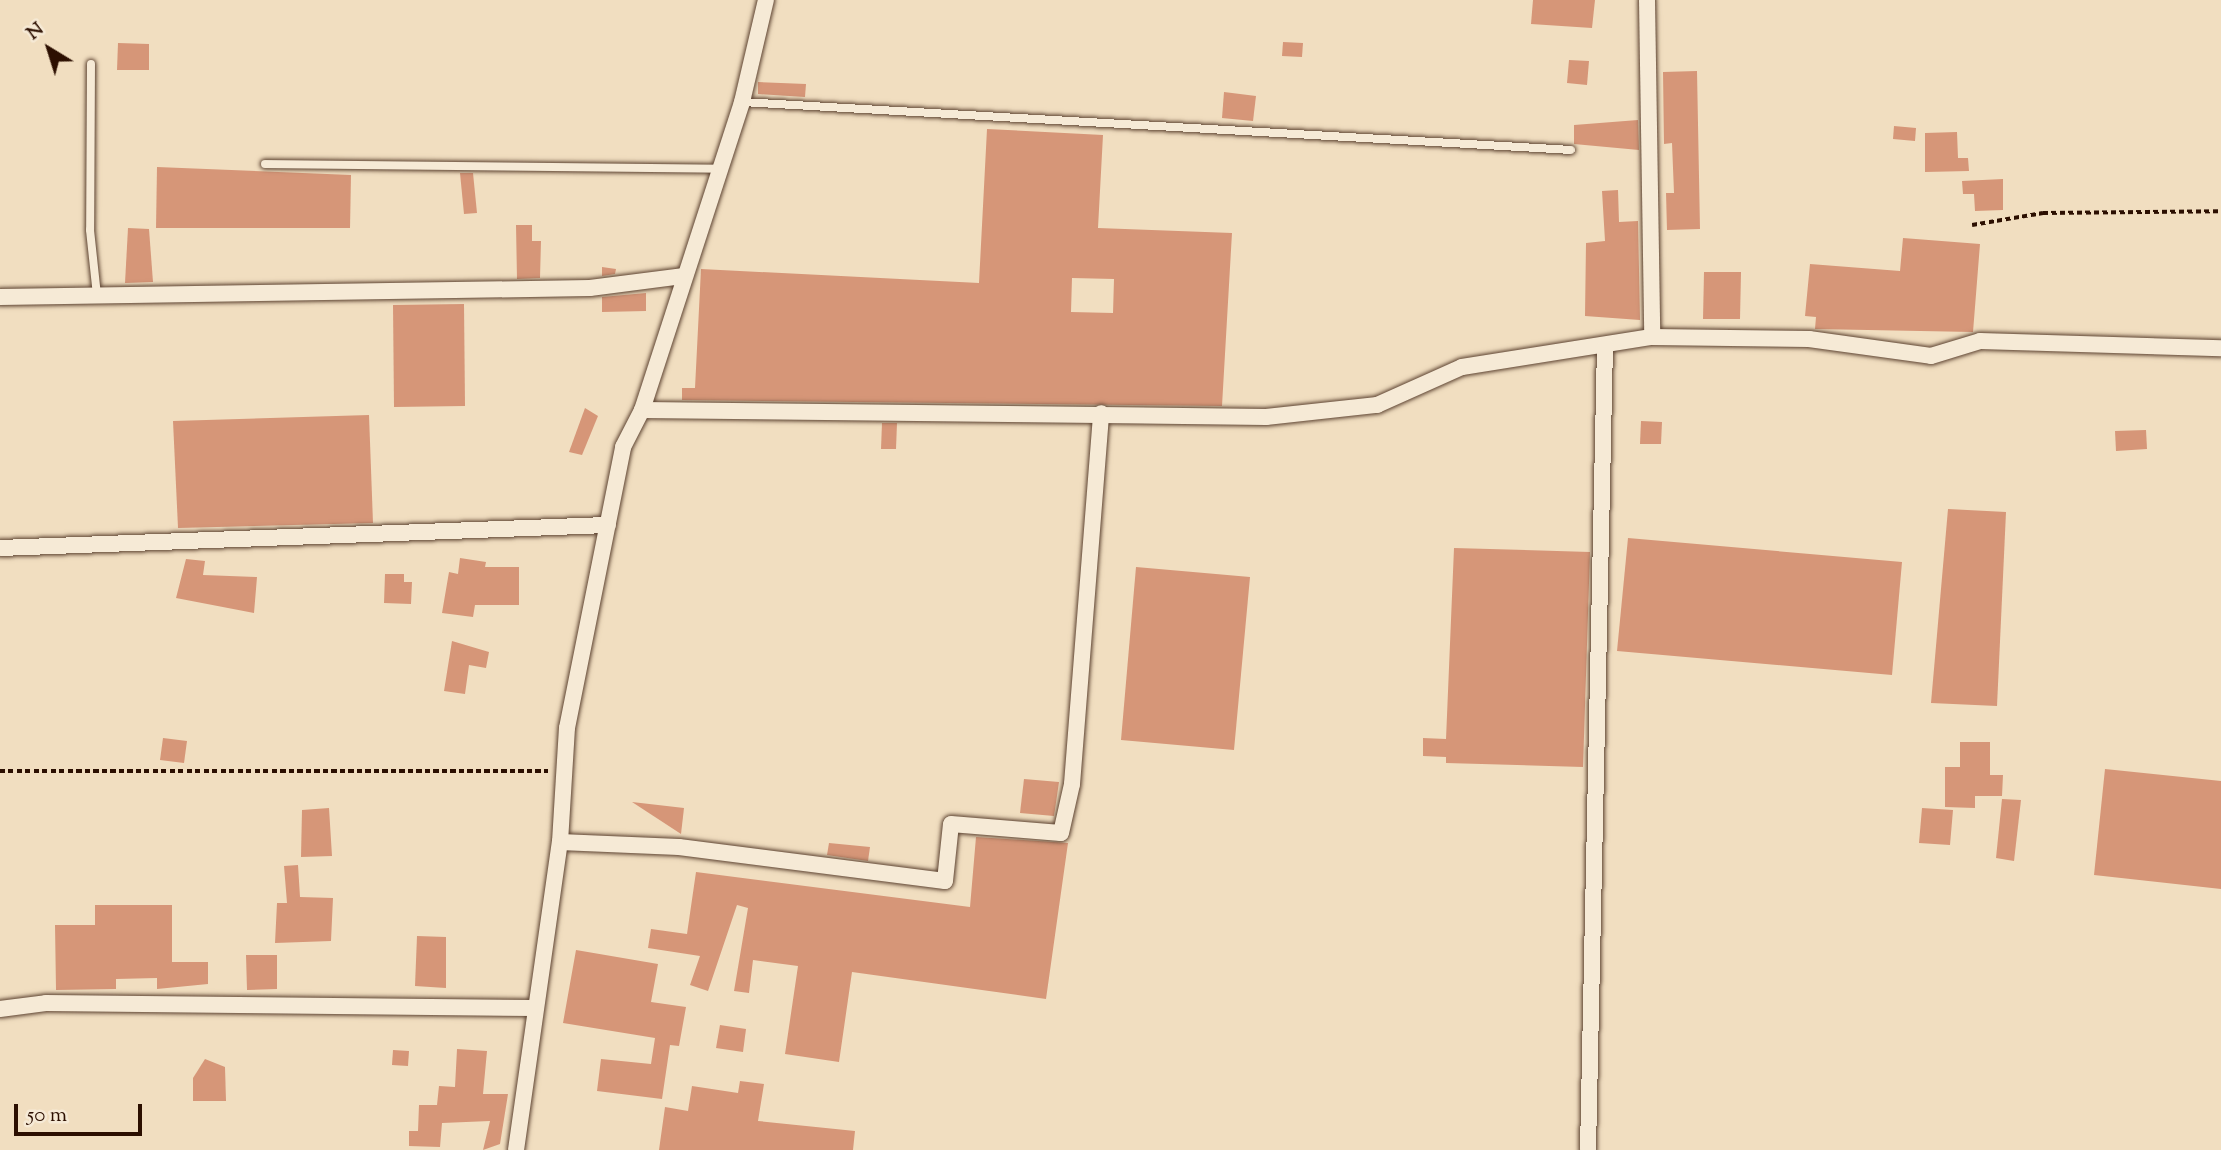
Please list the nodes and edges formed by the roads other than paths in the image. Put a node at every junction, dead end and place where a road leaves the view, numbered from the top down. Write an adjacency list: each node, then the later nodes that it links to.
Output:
1 (766, 0): 4 (street)
2 (1647, 0): 11 (street)
3 (91, 64): 9 (lane)
4 (742, 102): 5 (lane); 7 (street)
5 (1571, 150)
6 (265, 164): 7 (lane)
7 (719, 169): 8 (street)
8 (684, 276): 9 (street); 14 (street)
9 (97, 295): 10 (street)
10 (0, 296)
11 (1652, 337): 12 (street); 13 (street)
12 (1605, 346): 15 (street); 22 (street)
13 (2221, 348)
14 (642, 410): 15 (street); 16 (street)
15 (1101, 413): 18 (street)
16 (608, 525): 17 (street); 18 (street)
17 (0, 548)
18 (560, 842): 19 (street)
19 (534, 1008): 20 (street); 21 (street)
20 (0, 1010)
21 (516, 1150)
22 (1588, 1150)

